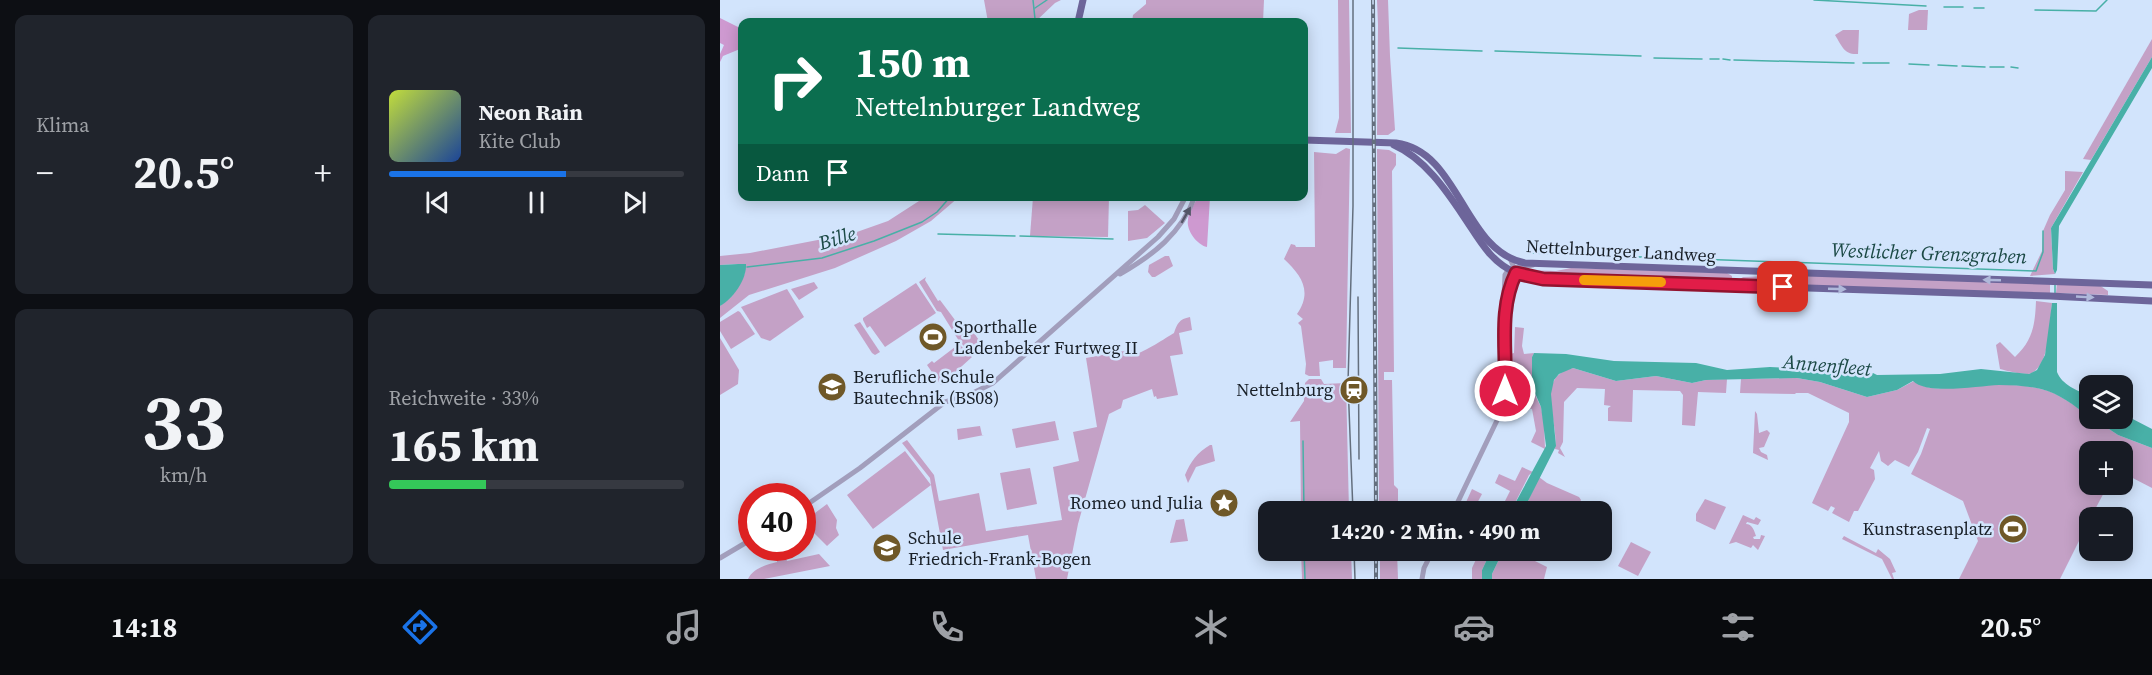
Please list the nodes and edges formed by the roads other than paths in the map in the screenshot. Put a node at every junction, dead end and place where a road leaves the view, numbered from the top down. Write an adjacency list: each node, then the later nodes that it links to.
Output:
1 (1083, 0): 2 (main road)
2 (1079, 18)
3 (1308, 140): 4 (main road)
4 (1389, 143): 7 (main road, Nettelnburger Landweg); 9 (main road, Nettelnburger Landweg)
5 (1184, 201): 10 (street)
6 (1193, 201): 10 (street, one-way to 6)
7 (1510, 258): 8 (main road, Nettelnburger Landweg); 9 (street)
8 (1536, 264): 9 (street); 11 (main road, Nettelnburger Landweg, one-way to 8)
9 (1513, 270): 12 (main road, Nettelnburger Landweg, one-way to 12); 14 (street)
10 (1113, 278): 13 (street)
11 (2152, 285)
12 (2152, 301)
13 (816, 498)
14 (1458, 501)
15 (738, 547): 16 (street)
16 (720, 558)
17 (1428, 561): 18 (street)
18 (1422, 579)

